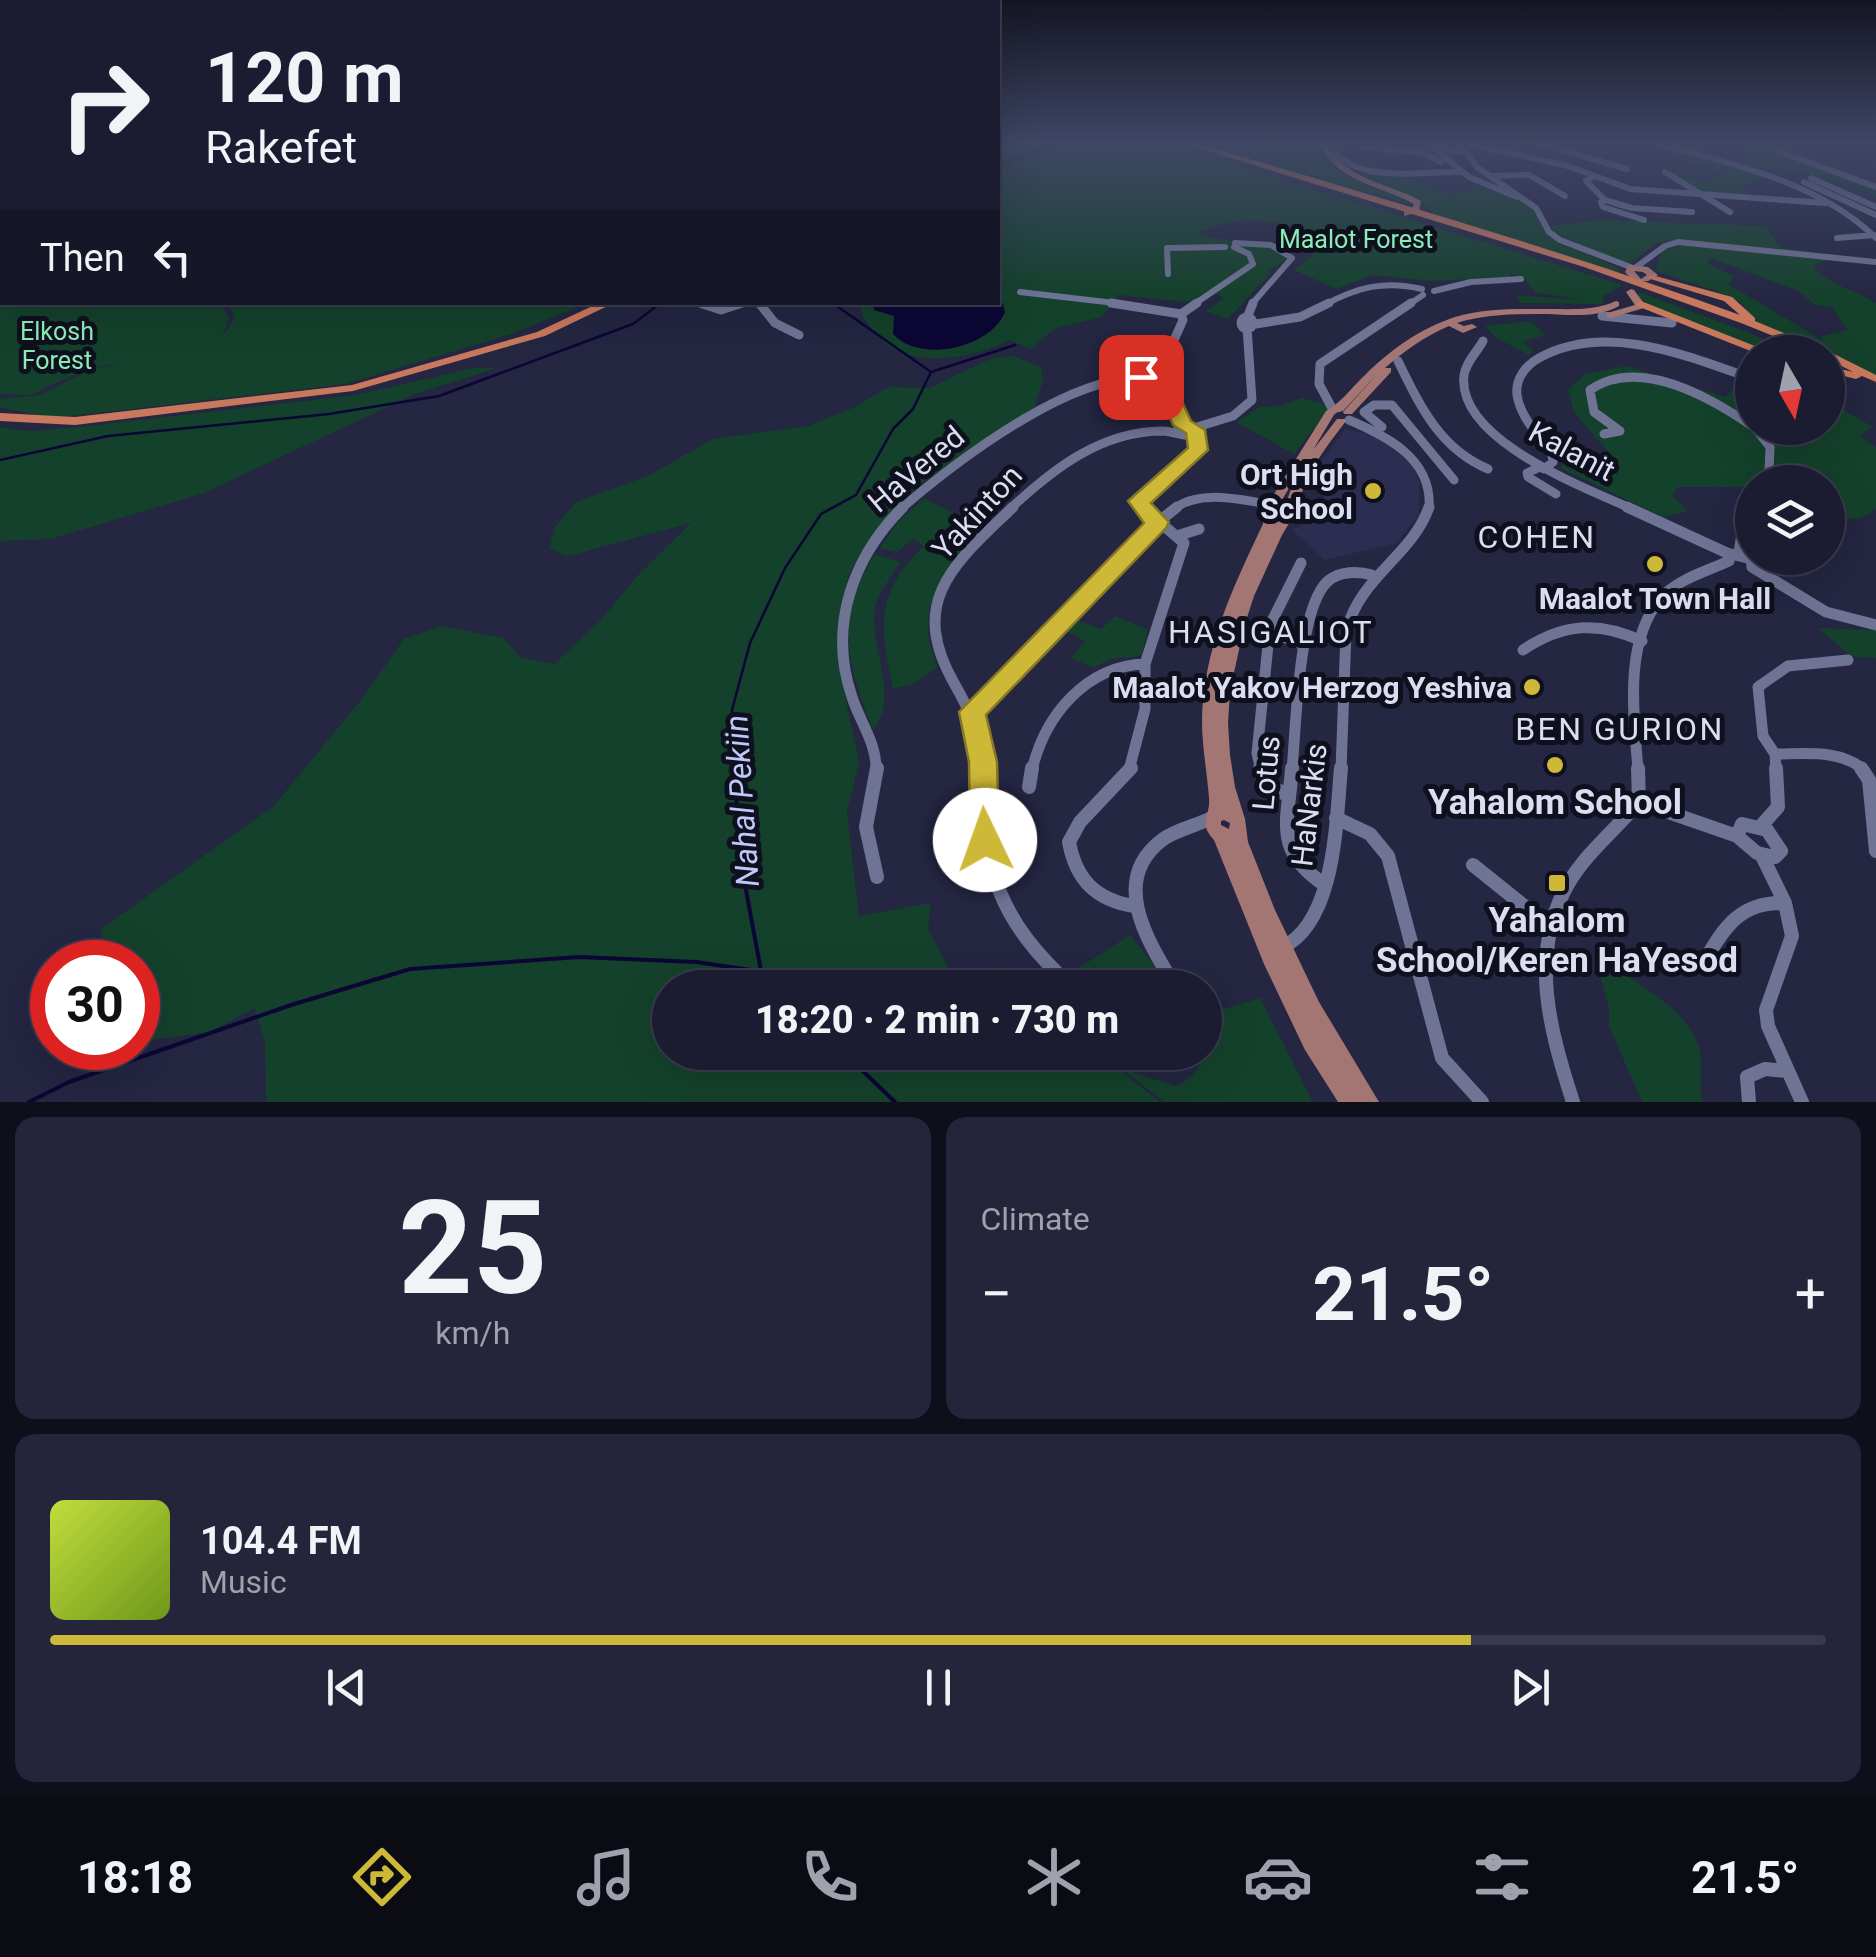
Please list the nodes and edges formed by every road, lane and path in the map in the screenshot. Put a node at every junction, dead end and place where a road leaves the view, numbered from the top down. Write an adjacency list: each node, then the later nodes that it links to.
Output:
1 (1362, 195): 16 (highway)
2 (1366, 195): 16 (highway)
3 (1403, 195): 16 (main road)
4 (1511, 195): 12 (street)
5 (1519, 195): 12 (street)
6 (1600, 195): 13 (street)
7 (1702, 195): 17 (street)
8 (1709, 195): 14 (street)
9 (1808, 195): 14 (street)
10 (1837, 195): 19 (street)
11 (1846, 195): 15 (street)
12 (1523, 198): 27 (street)
13 (1605, 200): 18 (street); 20 (street)
14 (1825, 203): 21 (street)
15 (1876, 207)
16 (1412, 208): 36 (highway); 42 (highway)
17 (1730, 209)
18 (1692, 212)
19 (1876, 215)
20 (1644, 220)
21 (1875, 236): 22 (street)
22 (1837, 238)
23 (1231, 246): 25 (street); 37 (street); 38 (street)
24 (1876, 260): 27 (street)
25 (1168, 274)
26 (1521, 279): 29 (street)
27 (1635, 287): 30 (highway); 39 (street); 40 (main road); 40 (main road); 45 (highway)
28 (1020, 292): 37 (street)
29 (1422, 292): 38 (street); 52 (street)
30 (1717, 294): 36 (highway); 44 (highway)
31 (596, 305): 46 (highway)
32 (605, 305): 46 (highway)
33 (699, 305): 34 (street)
34 (740, 305)
35 (761, 305): 41 (street)
36 (1705, 306): 43 (highway)
37 (1181, 314): 50 (street)
38 (1250, 323): 55 (street, Yakinton)
39 (1672, 323)
40 (1463, 326): 47 (main road); 52 (main road); 60 (street, Kalanit)
41 (799, 335)
42 (1772, 335)
43 (1773, 335)
44 (1775, 335)
45 (1735, 343)
46 (482, 353): 54 (highway)
47 (1398, 361): 52 (main road); 58 (street)
48 (1845, 369): 51 (highway)
49 (1735, 373): 60 (street)
50 (1152, 379): 55 (street); 94 (street, HaVered)
51 (1872, 381)
52 (1340, 415): 57 (street, HaNarkis); 64 (main road); 65 (main road)
53 (1735, 415): 56 (street)
54 (0, 417)
55 (1187, 430): 66 (street); 80 (street, Yakinton)
56 (1604, 434)
57 (1389, 438): 59 (street); 72 (street, HaNarkis)
58 (1452, 446): 59 (street); 61 (street)
59 (1430, 451): 62 (street)
60 (1542, 468): 63 (street); 70 (street, Kalanit)
61 (1488, 469)
62 (1454, 480)
63 (1556, 494)
64 (1267, 507): 65 (main road); 66 (street); 88 (main road)
65 (1289, 514): 88 (main road)
66 (1158, 522): 68 (street); 80 (street)
67 (1199, 529): 68 (street)
68 (1180, 535): 79 (street)
69 (1735, 548): 70 (street)
70 (1732, 556): 73 (street, Kalanit); 74 (street)
71 (1301, 563): 76 (street)
72 (1372, 574): 76 (street, Lotus); 87 (street, HaNarkis)
73 (1876, 625)
74 (1642, 641): 77 (street); 86 (street)
75 (1268, 645): 85 (street)
76 (1304, 646): 85 (street, Lotus)
77 (1523, 650)
78 (1848, 660): 81 (street)
79 (1145, 664): 84 (street); 97 (street)
80 (972, 712): 101 (street, Yakinton)
81 (1775, 754): 83 (street); 89 (street)
82 (1876, 764): 83 (street)
83 (1860, 767): 91 (street)
84 (1029, 787)
85 (1289, 796): 95 (street, Lotus)
86 (1638, 802): 90 (street); 98 (street)
87 (1336, 818): 95 (street, HaNarkis); 106 (street)
88 (1224, 825): 97 (street); 99 (main road); 104 (main road)
89 (1760, 826): 90 (street); 92 (street)
90 (1737, 836): 92 (street)
91 (1876, 851)
92 (1762, 856): 96 (street)
93 (1472, 865): 98 (street)
94 (877, 877)
95 (1325, 884): 99 (street, HaNarkis)
96 (1785, 902): 100 (street); 103 (street)
97 (1134, 906): 102 (street)
98 (1550, 926): 107 (street)
99 (1281, 948): 105 (main road)
100 (1704, 962)
101 (1052, 970)
102 (1165, 970)
103 (1787, 1072): 108 (street); 109 (street)
104 (1350, 1102)
105 (1368, 1102)
106 (1482, 1102)
107 (1573, 1102)
108 (1749, 1102)
109 (1802, 1102)

